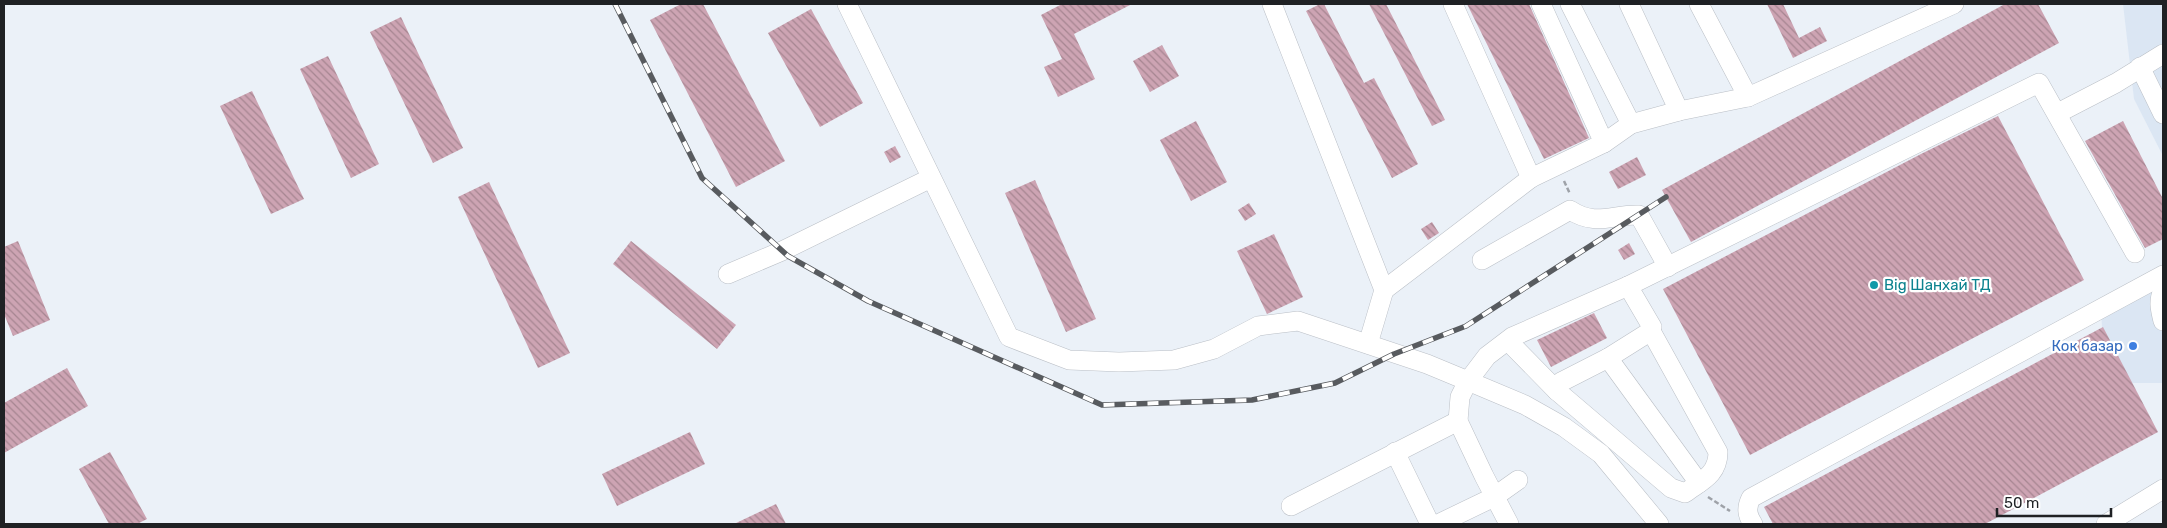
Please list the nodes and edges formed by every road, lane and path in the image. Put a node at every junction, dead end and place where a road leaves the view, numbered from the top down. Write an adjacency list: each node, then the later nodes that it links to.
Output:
1 (848, 4): 18 (lane)
2 (1272, 4): 27 (lane)
3 (1453, 4): 19 (lane)
4 (1542, 4): 16 (lane)
5 (1570, 4): 15 (lane)
6 (1629, 4): 12 (lane)
7 (1699, 4): 11 (lane)
8 (1954, 4): 11 (lane)
9 (2163, 54): 10 (lane)
10 (2140, 67): 13 (lane); 14 (lane)
11 (1748, 97): 12 (lane)
12 (1680, 111): 15 (lane)
13 (2058, 113): 21 (lane); 23 (lane)
14 (2163, 114)
15 (1631, 124): 16 (lane)
16 (1604, 143): 17 (lane)
17 (1556, 166): 19 (lane); 20 (path)
18 (931, 178): 24 (lane); 32 (lane)
19 (1531, 178): 27 (lane)
20 (1570, 210): 22 (lane); 23 (lane)
21 (2135, 254)
22 (1482, 260)
23 (1668, 267): 26 (lane)
24 (728, 274)
25 (2163, 275): 43 (lane)
26 (1628, 286): 30 (lane); 31 (lane)
27 (1384, 290): 32 (lane)
28 (2163, 290): 29 (lane)
29 (2163, 321)
30 (1651, 331): 33 (lane); 39 (lane)
31 (1508, 340): 34 (lane); 35 (lane)
32 (1368, 344): 34 (lane)
33 (1608, 358): 35 (lane); 39 (lane)
34 (1468, 381): 36 (lane); 47 (lane)
35 (1558, 391): 39 (lane)
36 (1458, 421): 37 (lane); 41 (lane)
37 (1395, 452): 42 (lane); 44 (lane)
38 (1518, 480): 41 (lane)
39 (1699, 483): 43 (path)
40 (2163, 489): 48 (lane)
41 (1494, 497): 45 (lane); 46 (lane)
42 (1291, 506)
43 (1750, 520)
44 (1430, 524)
45 (1438, 524)
46 (1509, 524)
47 (1659, 524)
48 (2106, 524)

